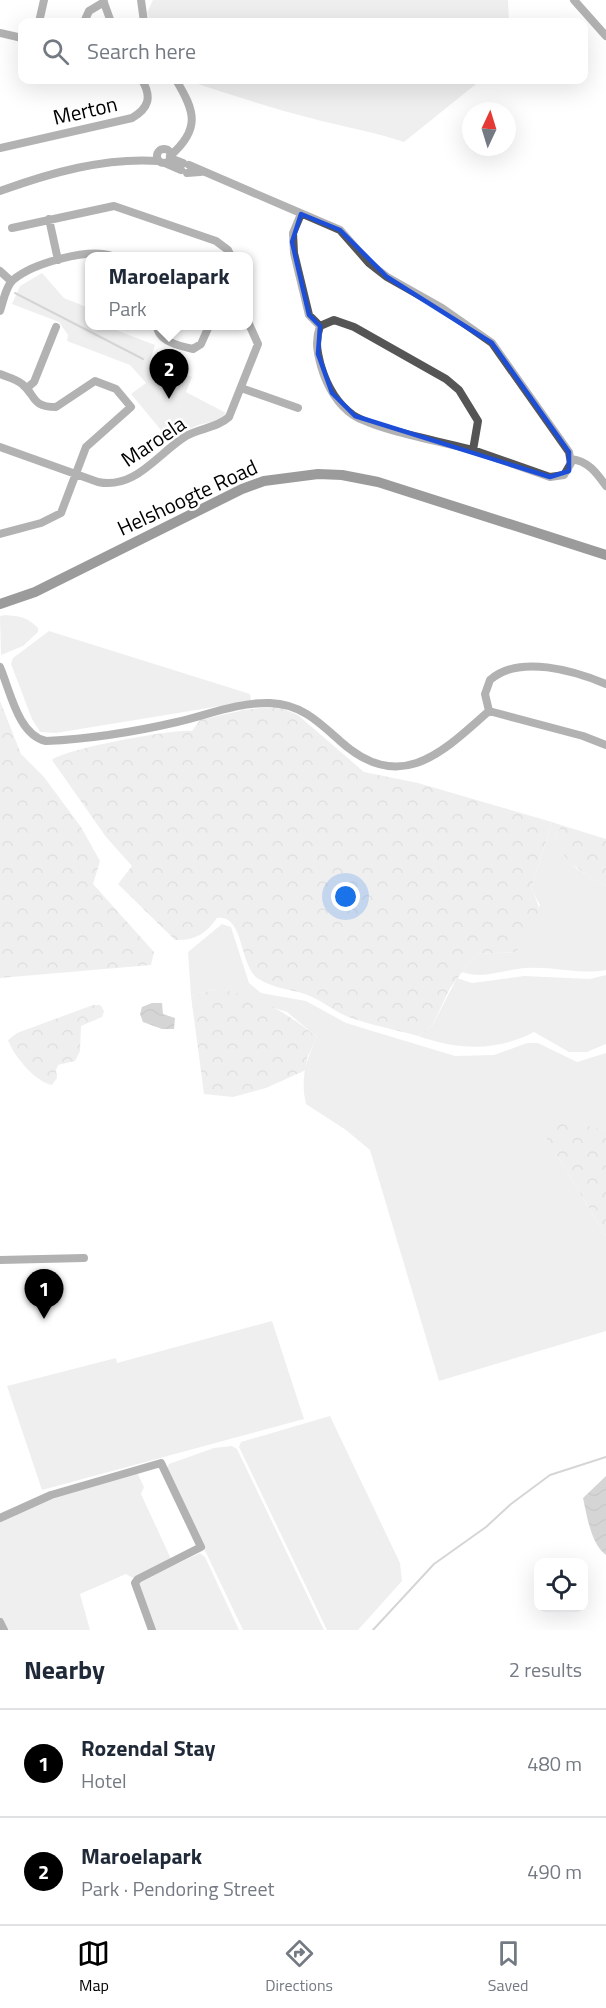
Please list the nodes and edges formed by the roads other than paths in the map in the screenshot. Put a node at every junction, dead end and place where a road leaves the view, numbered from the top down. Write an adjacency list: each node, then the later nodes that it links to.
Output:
1 (44, 0): 6 (street)
2 (147, 0): 5 (street)
3 (574, 0): 10 (street)
4 (104, 1): 7 (street); 8 (street)
5 (142, 4)
6 (40, 18)
7 (85, 18)
8 (110, 18)
9 (0, 33): 11 (street)
10 (606, 36)
11 (18, 38)
12 (144, 84): 14 (street, Merton)
13 (178, 84): 15 (street)
14 (0, 148)
15 (167, 158): 16 (street); 17 (street)
16 (0, 191)
17 (301, 214): 26 (street); 37 (street)
18 (49, 219): 19 (street); 20 (street); 22 (street)
19 (12, 228)
20 (229, 252)
21 (85, 256): 22 (street)
22 (58, 260): 24 (street)
23 (0, 271): 24 (street)
24 (11, 281): 25 (street)
25 (0, 311)
26 (320, 326): 36 (street); 36 (street)
27 (56, 327): 32 (street)
28 (158, 330): 29 (street)
29 (207, 330)
30 (252, 330): 33 (street, Maroela)
31 (0, 374): 32 (street)
32 (27, 388): 38 (street)
33 (241, 388): 34 (street); 38 (street, Maroela)
34 (298, 408)
35 (0, 447): 38 (street, Maroela)
36 (473, 450): 37 (street)
37 (571, 459): 39 (street)
38 (76, 474): 40 (street)
39 (606, 486)
40 (0, 534)
41 (606, 555): 42 (main road, Helshoogte Road)
42 (0, 604)
43 (0, 667): 45 (street)
44 (606, 684): 45 (street)
45 (489, 711): 46 (street)
46 (606, 745)
47 (84, 1258): 48 (street)
48 (0, 1260)
49 (0, 1518): 52 (street)
50 (0, 1622): 51 (street)
51 (4, 1630)
52 (152, 1630)

